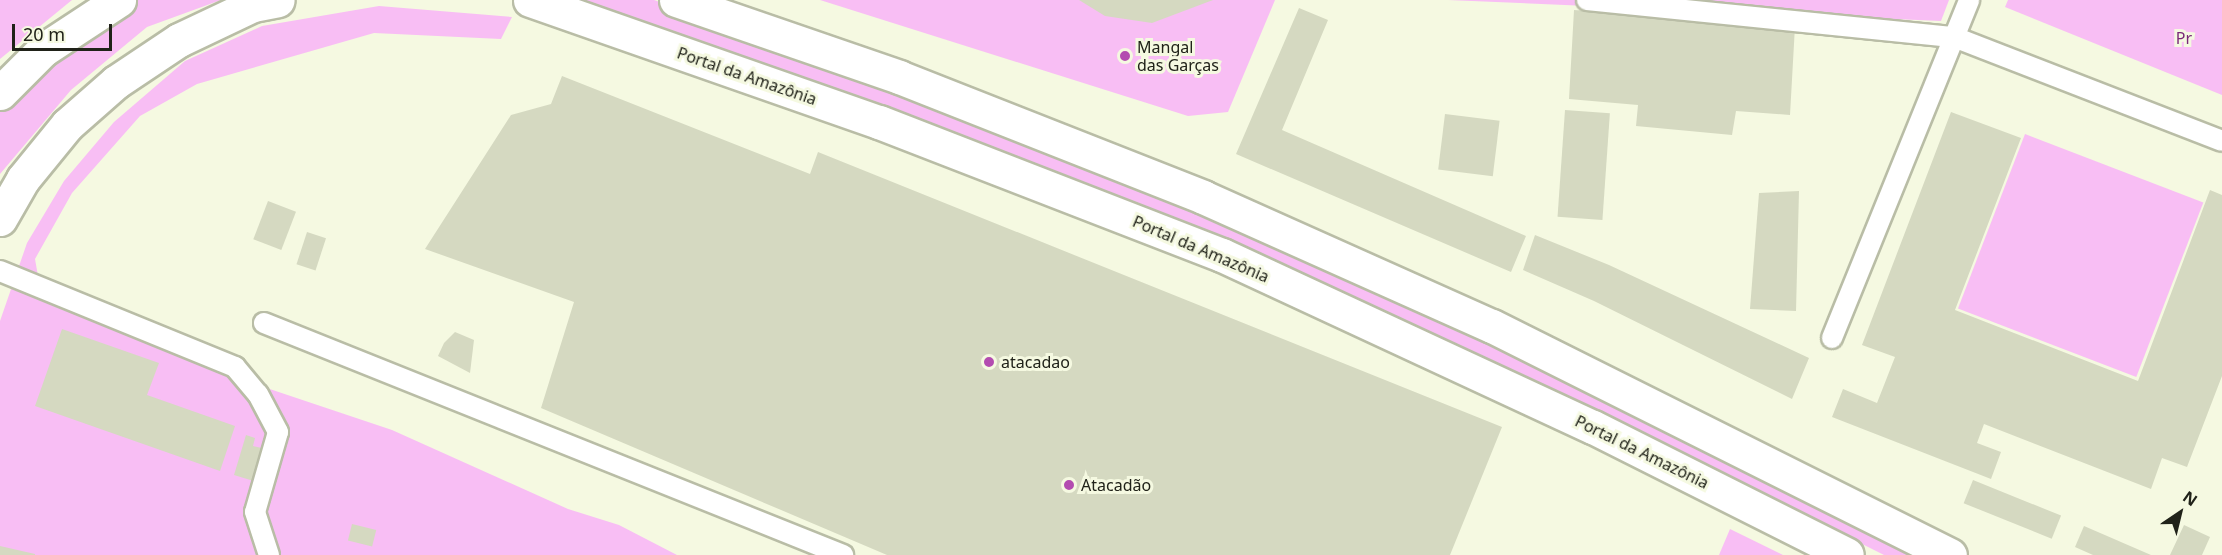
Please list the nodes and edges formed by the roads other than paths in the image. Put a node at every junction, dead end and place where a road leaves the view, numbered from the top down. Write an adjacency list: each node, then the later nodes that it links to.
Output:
1 (119, 0): 8 (street)
2 (278, 0): 10 (street)
3 (530, 0): 16 (street, Portal da Amazônia)
4 (676, 0): 17 (street)
5 (1587, 0): 7 (lane)
6 (1969, 0): 7 (lane)
7 (1954, 37): 9 (lane); 13 (lane)
8 (0, 93)
9 (2222, 141)
10 (0, 219)
11 (0, 271): 14 (lane)
12 (264, 323): 15 (lane)
13 (1832, 338)
14 (269, 555)
15 (843, 555)
16 (1847, 555)
17 (1950, 555)

